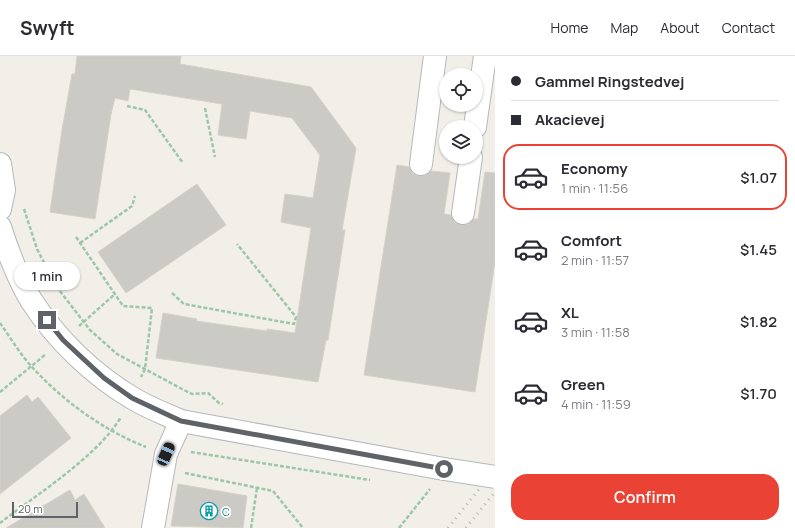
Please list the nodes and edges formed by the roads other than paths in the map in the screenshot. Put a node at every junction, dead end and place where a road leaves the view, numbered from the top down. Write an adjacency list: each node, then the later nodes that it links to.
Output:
1 (435, 56): 4 (street)
2 (485, 56): 3 (street)
3 (483, 68)
4 (438, 99): 6 (street)
5 (0, 164): 8 (street)
6 (421, 164)
7 (470, 164): 9 (street)
8 (0, 209)
9 (463, 213)
10 (0, 227): 11 (street)
11 (181, 421): 12 (street, bridge); 13 (street)
12 (495, 477)
13 (153, 528)

